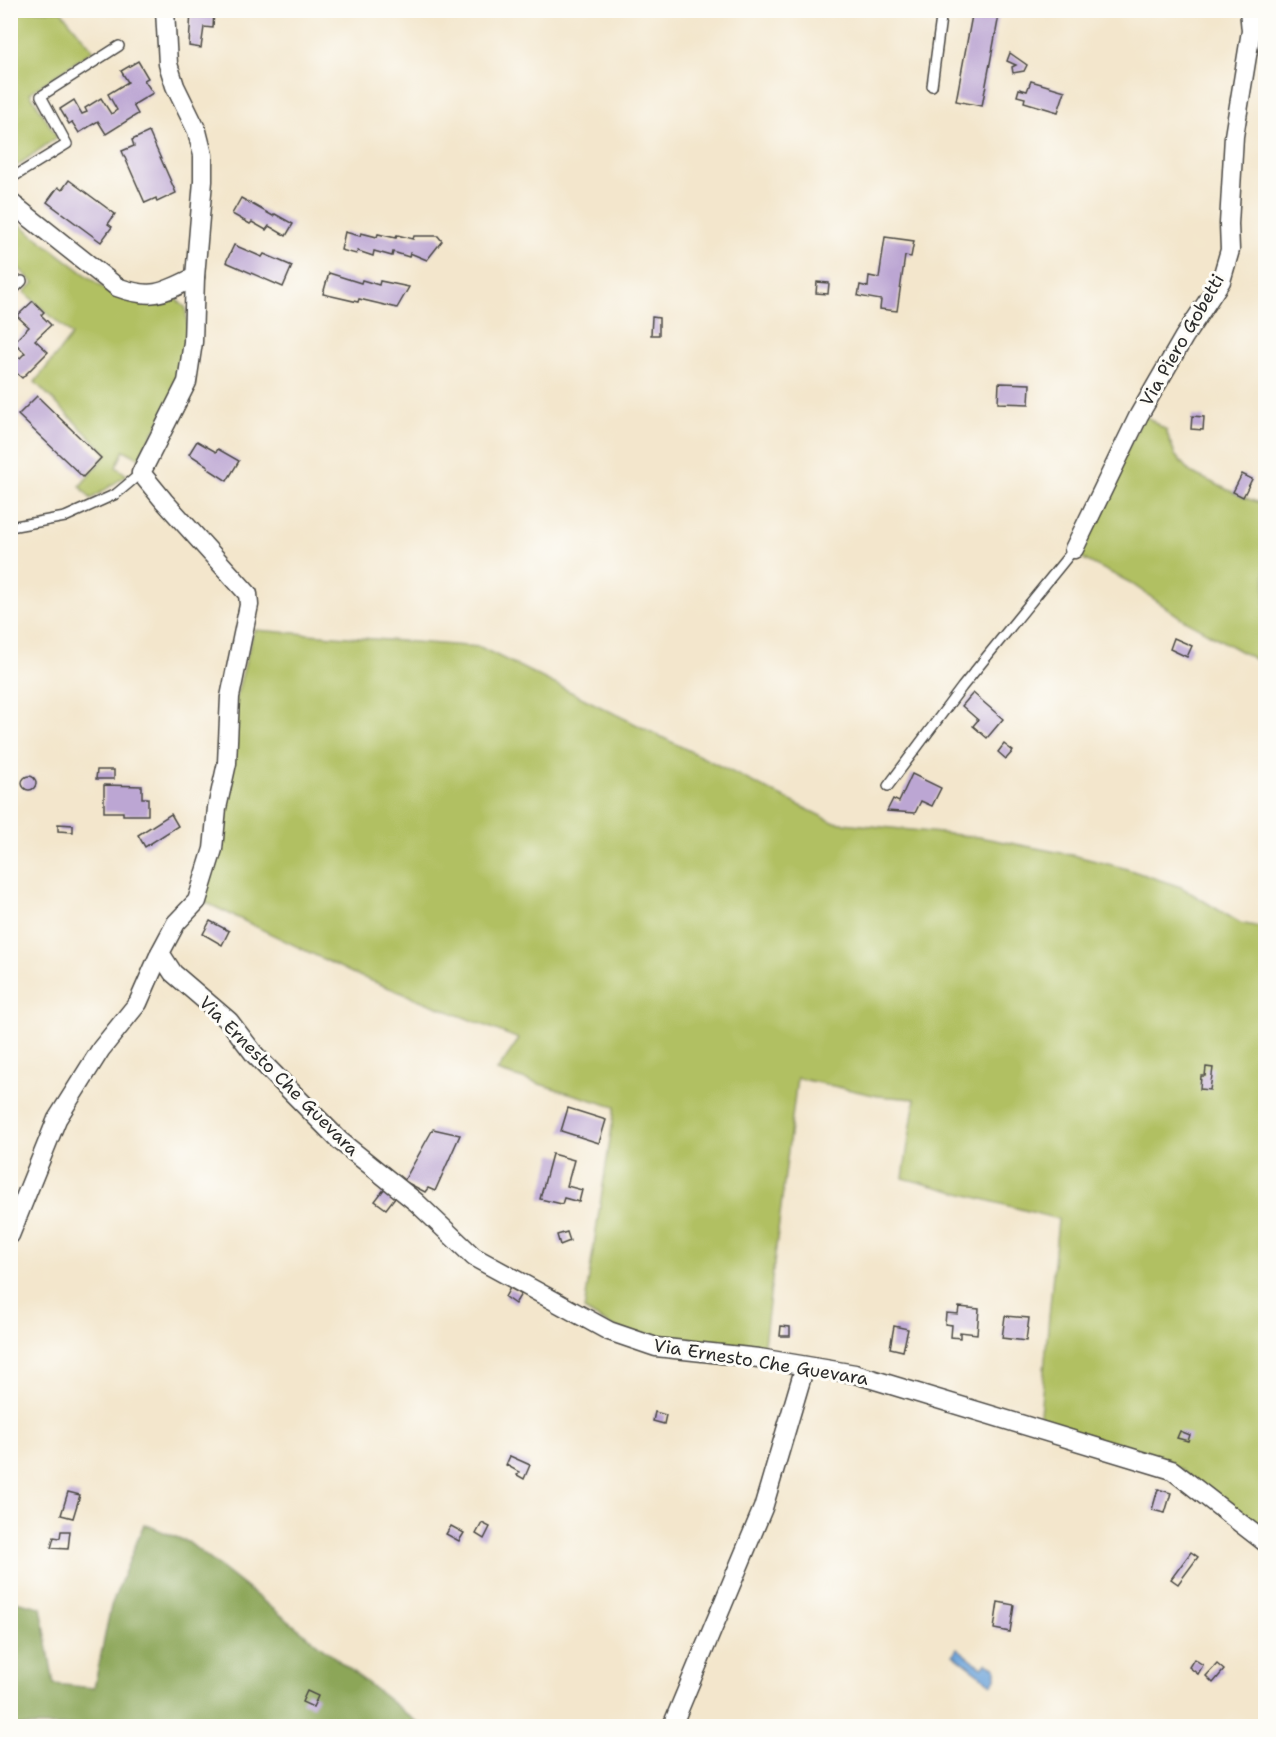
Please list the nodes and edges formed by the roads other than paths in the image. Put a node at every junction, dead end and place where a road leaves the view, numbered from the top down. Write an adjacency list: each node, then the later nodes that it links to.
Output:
1 (165, 10): 8 (street)
2 (942, 10): 5 (lane)
3 (1249, 10): 13 (street, Via Piero Gobetti)
4 (119, 46): 6 (lane)
5 (932, 86)
6 (10, 179)
7 (10, 202): 8 (street)
8 (195, 277): 11 (street)
9 (22, 281): 10 (lane)
10 (10, 293)
11 (141, 473): 12 (lane); 15 (street)
12 (10, 527)
13 (1074, 549): 14 (lane)
14 (888, 786)
15 (160, 953): 16 (street); 17 (street, Via Ernesto Che Guevara)
16 (10, 1235)
17 (805, 1366): 18 (street, Via Ernesto Che Guevara); 19 (street)
18 (1266, 1543)
19 (672, 1726)

